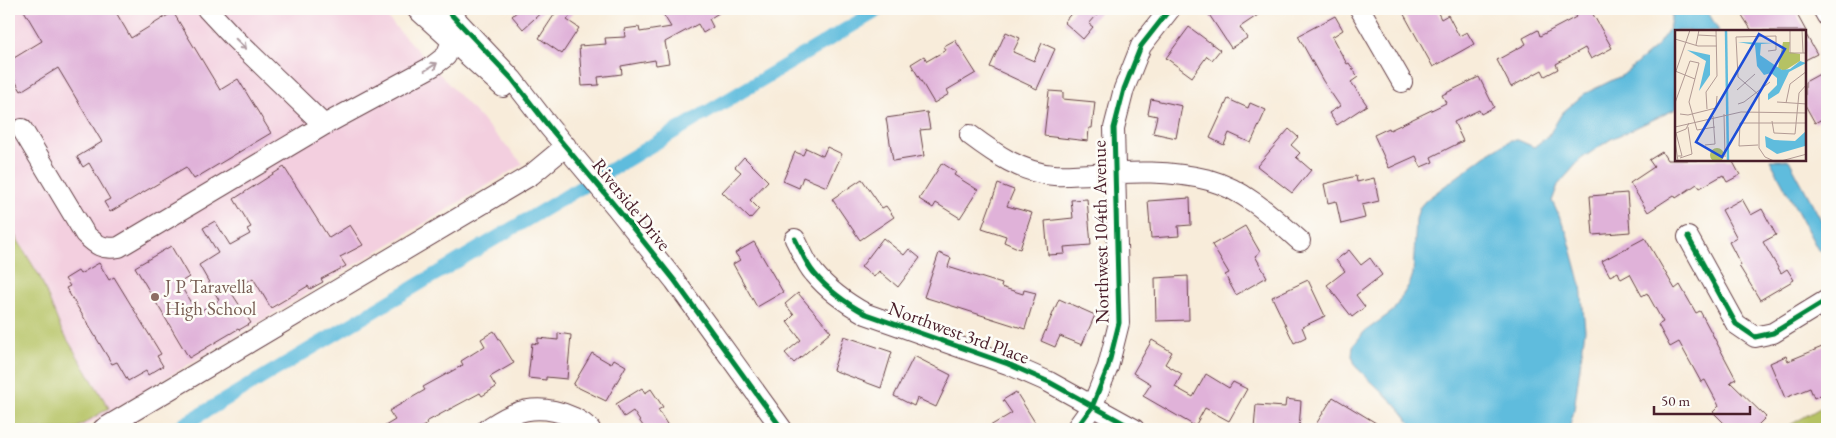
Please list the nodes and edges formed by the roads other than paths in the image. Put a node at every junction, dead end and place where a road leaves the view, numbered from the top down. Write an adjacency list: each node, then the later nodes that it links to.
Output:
1 (207, 9): 10 (street, one-way to 10)
2 (417, 9): 8 (street, Riverside Drive)
3 (1170, 9): 15 (street, Northwest 104th Avenue)
4 (1360, 9): 9 (street)
5 (1823, 9): 7 (street)
6 (451, 14): 8 (street); 11 (street, Riverside Drive)
7 (1827, 16)
8 (452, 41): 10 (street, one-way to 8); 11 (street, Riverside Drive)
9 (1402, 82)
10 (324, 125): 12 (street)
11 (550, 128): 14 (street, Riverside Drive)
12 (22, 130)
13 (970, 135): 15 (street)
14 (572, 153): 21 (street); 24 (street, Riverside Drive)
15 (1115, 173): 18 (street); 20 (street, Northwest 104th Avenue)
16 (1688, 237): 19 (street)
17 (795, 239): 20 (street, Northwest 3rd Place)
18 (1300, 241)
19 (1827, 300)
20 (1092, 407): 25 (street, Northwest 104th Avenue); 26 (street, Northwest 3rd Place)
21 (103, 429)
22 (487, 429): 23 (street)
23 (590, 429)
24 (782, 429)
25 (1076, 429)
26 (1134, 429)

